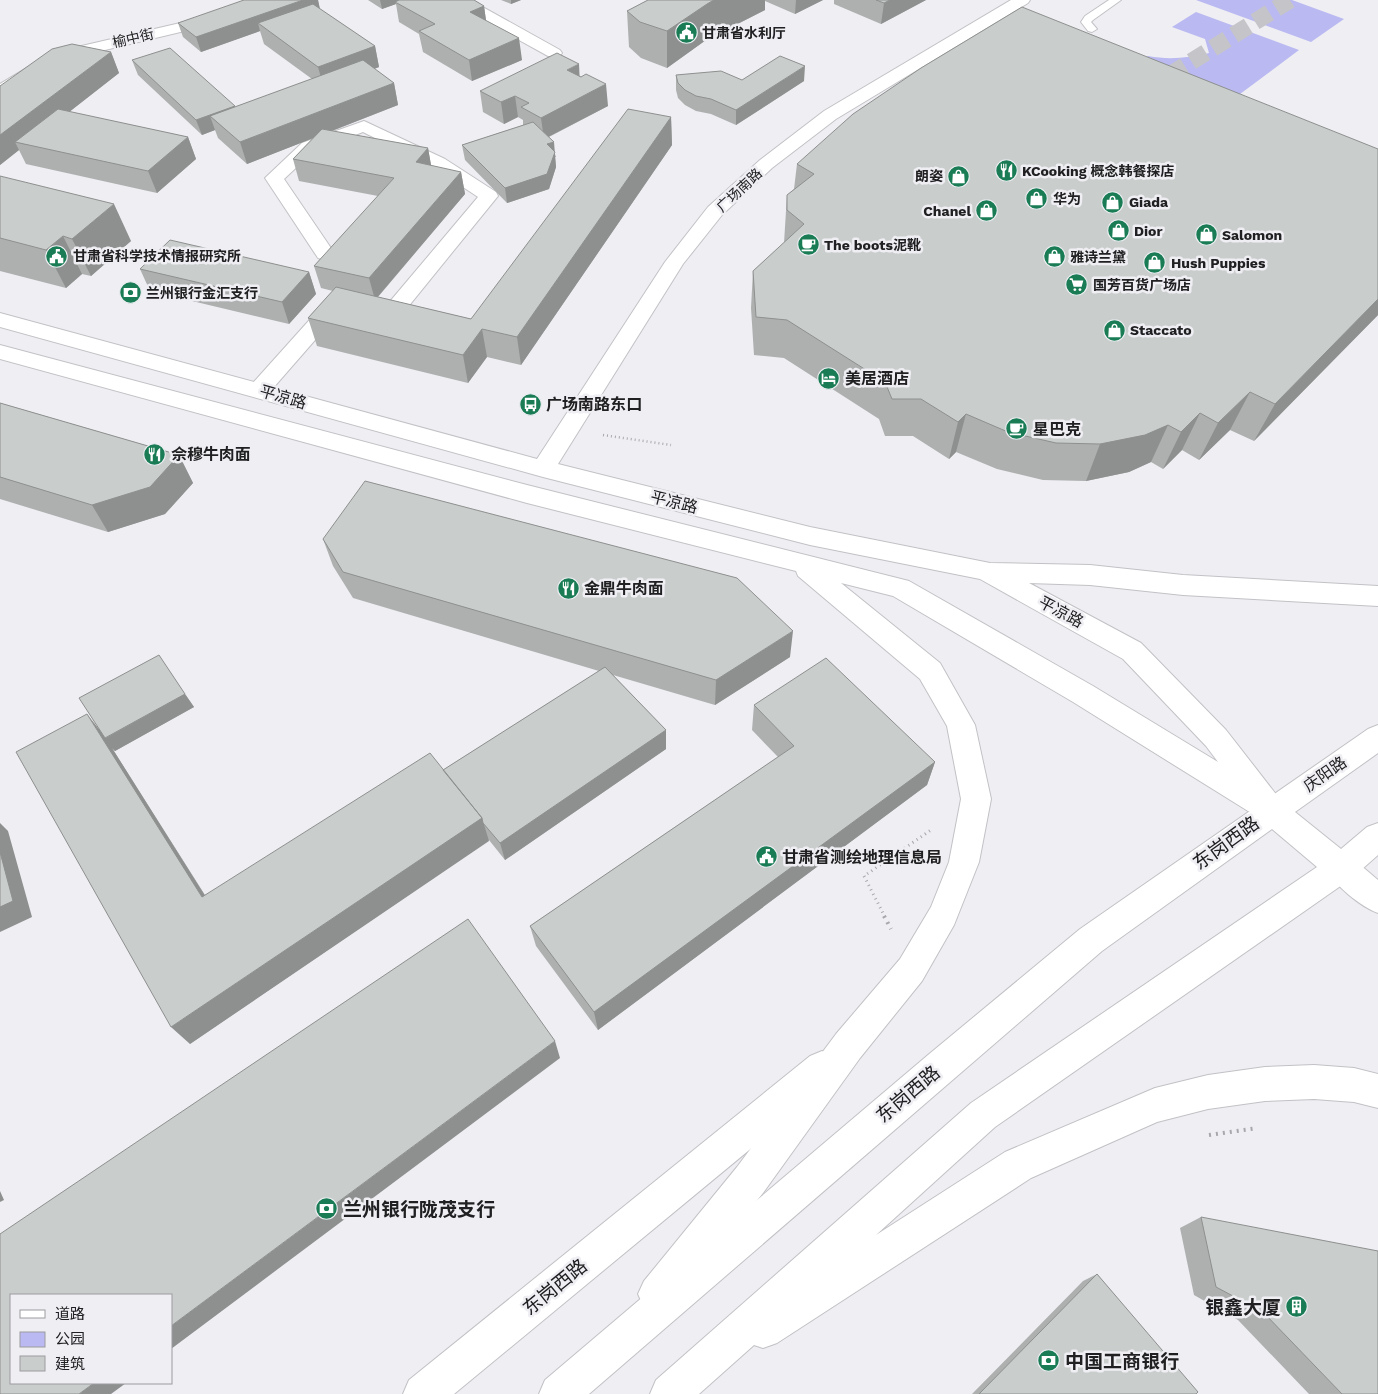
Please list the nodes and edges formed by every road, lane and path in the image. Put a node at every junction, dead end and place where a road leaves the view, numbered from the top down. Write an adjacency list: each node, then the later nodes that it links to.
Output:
1 (269, 0): 7 (street, 榆中街)
2 (458, 0): 6 (street)
3 (1022, 0): 12 (street, 广场南路)
4 (1116, 0): 5 (lane)
5 (1092, 29)
6 (554, 53)
7 (0, 91)
8 (325, 254): 11 (street)
9 (0, 320): 11 (street, 平凉路)
10 (0, 352): 15 (street, 平凉路)
11 (260, 390): 14 (street, 平凉路)
12 (567, 430): 13 (path); 14 (street, 广场南路)
13 (671, 445)
14 (543, 469): 16 (street, 平凉路)
15 (800, 563): 19 (street, 平凉路); 24 (street)
16 (986, 571): 17 (street); 19 (street, 平凉路)
17 (1378, 596)
18 (1378, 737): 19 (street, 庆阳路)
19 (1272, 810): 22 (street, 平凉路); 27 (street, 东岗西路)
20 (936, 826): 24 (path)
21 (1378, 836): 22 (street)
22 (1341, 868): 23 (street, 平凉路); 30 (street)
23 (1378, 900)
24 (911, 970): 25 (street)
25 (848, 1046): 27 (street); 28 (street, 东岗西路)
26 (1378, 1091): 30 (street)
27 (620, 1340): 29 (street, 东岗西路)
28 (423, 1394)
29 (558, 1394)
30 (671, 1394)

